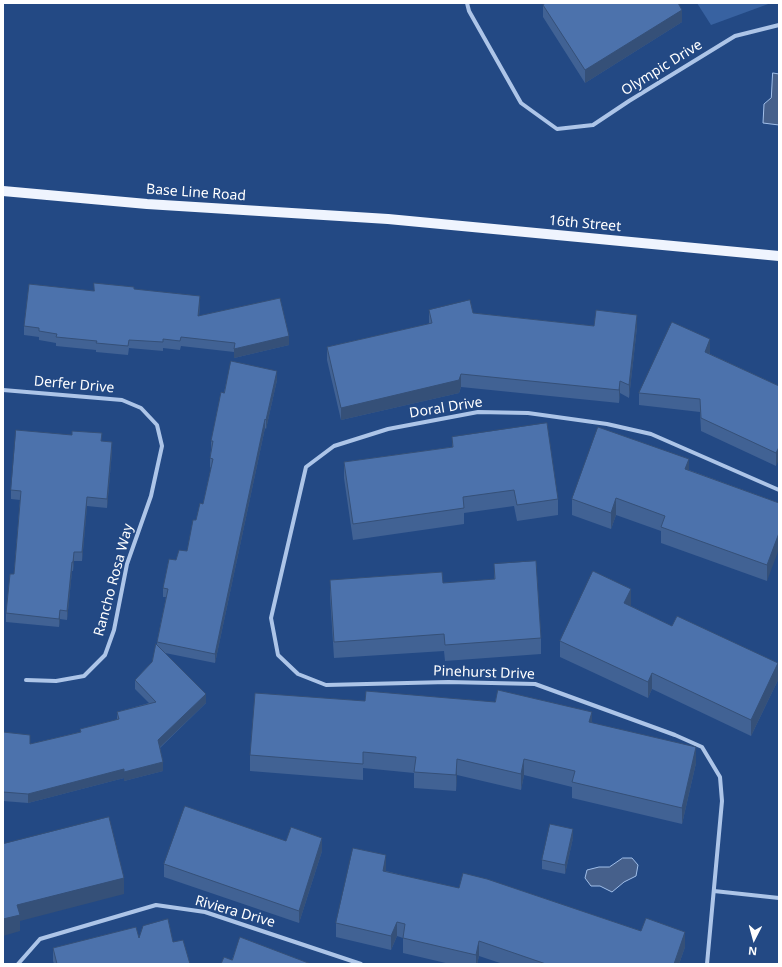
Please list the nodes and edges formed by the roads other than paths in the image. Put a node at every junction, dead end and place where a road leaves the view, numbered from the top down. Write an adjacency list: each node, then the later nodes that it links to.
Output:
1 (468, 3): 2 (street, Olympic Drive)
2 (779, 25)
3 (3, 191): 4 (main road, Base Line Road)
4 (388, 220): 5 (main road, 16th Street)
5 (779, 256)
6 (3, 390): 7 (street, Derfer Drive)
7 (141, 408): 10 (street, Rancho Rosa Way)
8 (779, 490): 9 (street, Doral Drive)
9 (278, 655): 11 (street, Pinehurst Drive)
10 (26, 680)
11 (714, 891): 12 (street); 15 (street)
12 (779, 898)
13 (18, 964): 14 (street, Riviera Drive)
14 (361, 964)
15 (707, 964)

